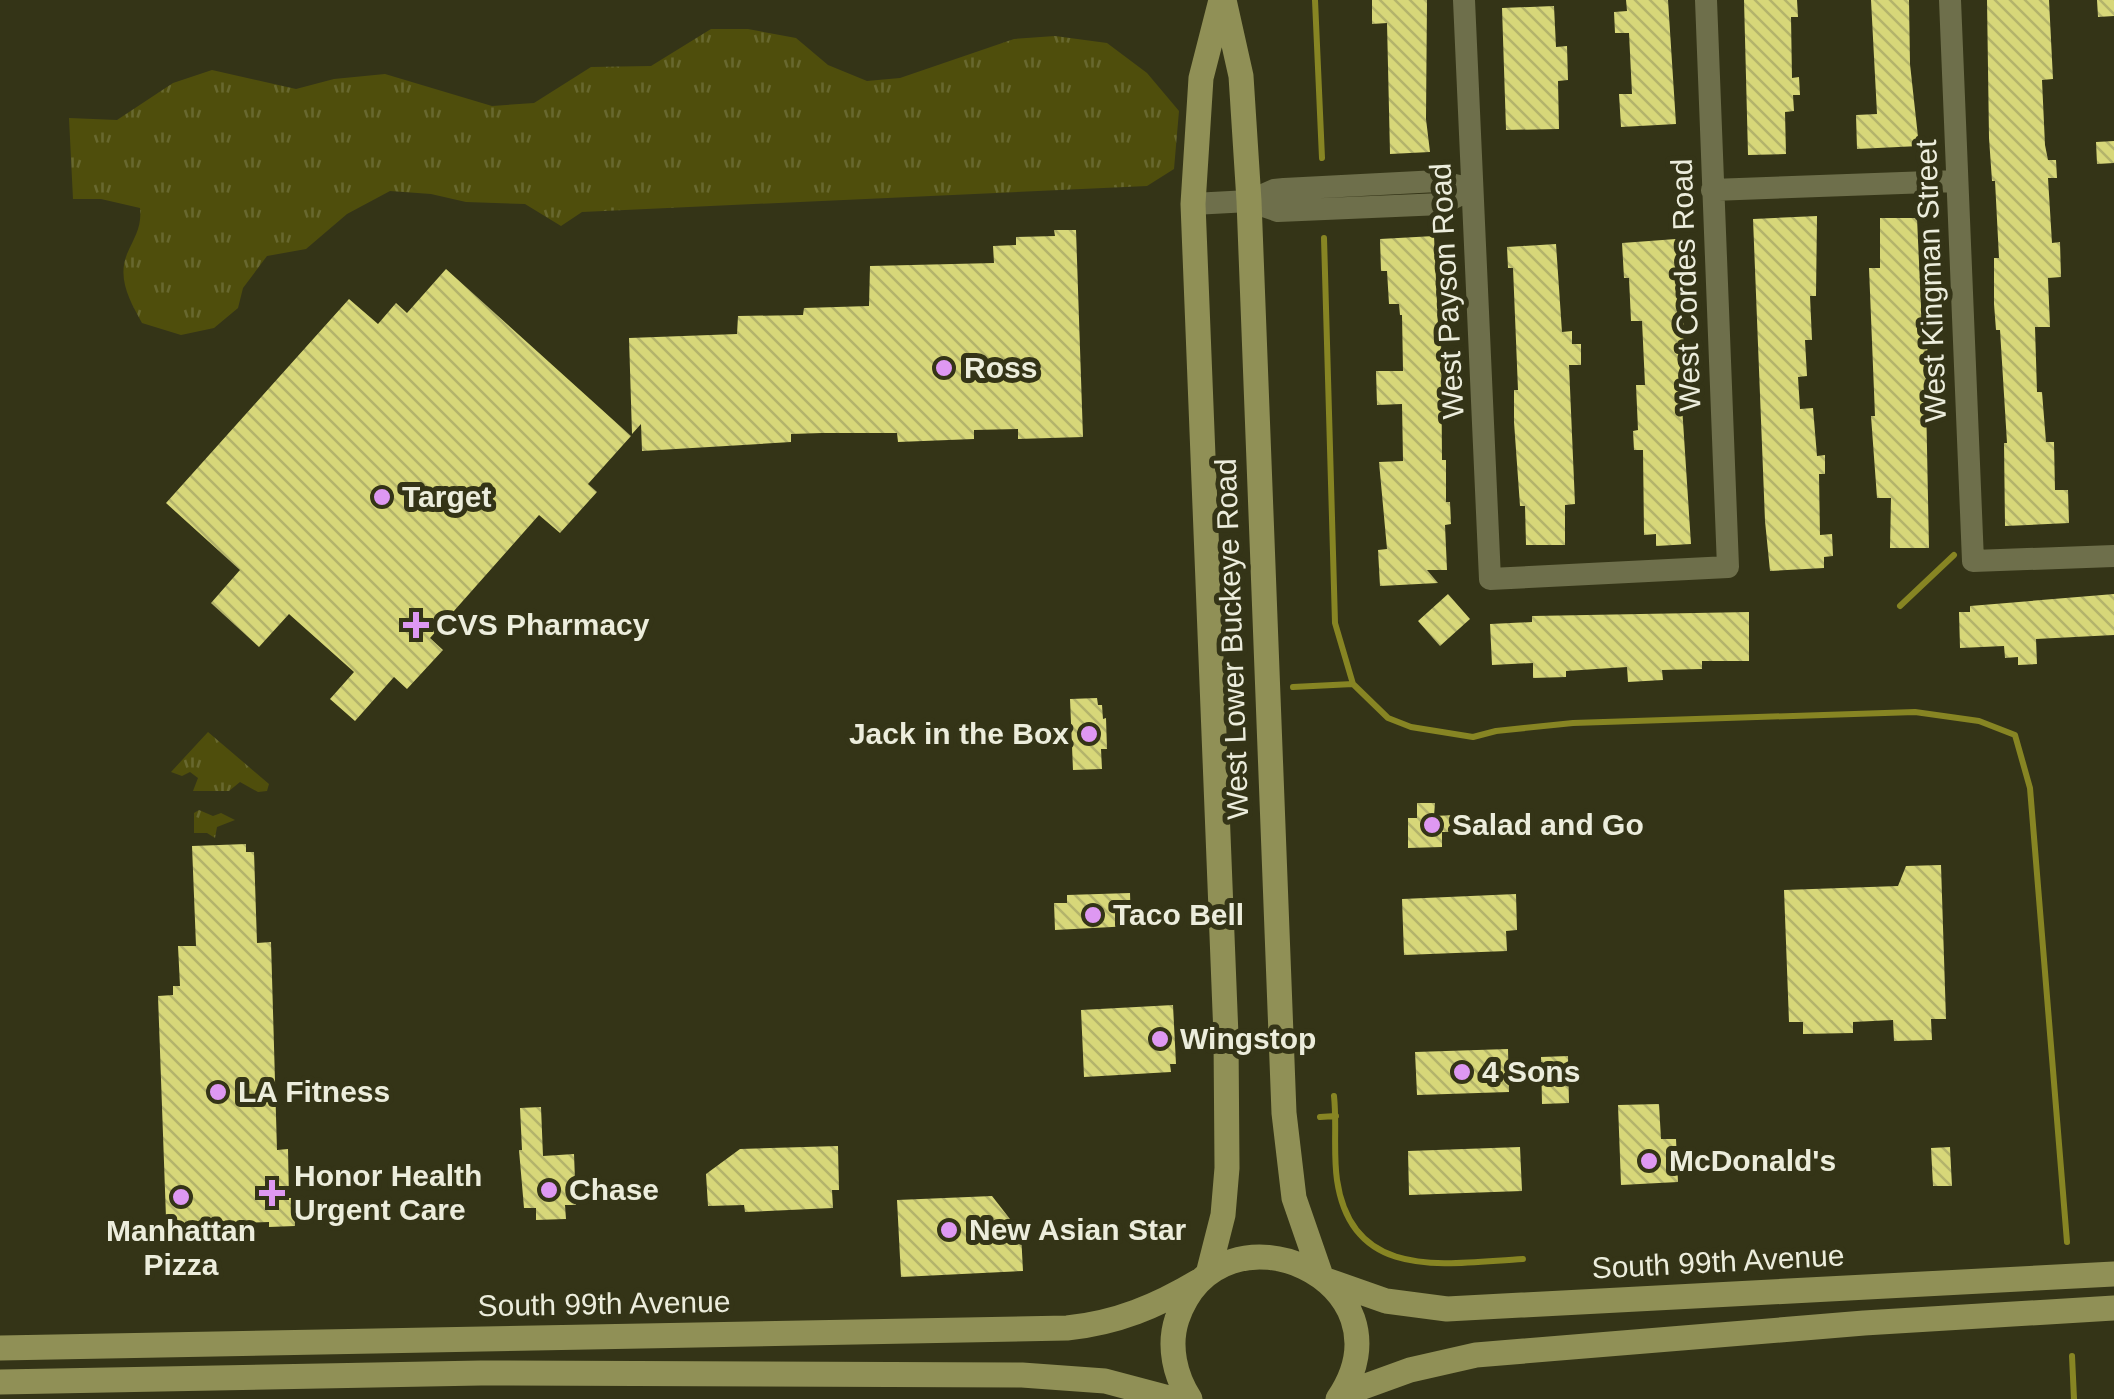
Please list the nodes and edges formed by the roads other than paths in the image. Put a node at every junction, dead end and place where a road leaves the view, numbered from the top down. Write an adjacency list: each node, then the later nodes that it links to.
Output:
1 (1222, 0): 8 (main road, West Lower Buckeye Road); 9 (main road, West Lower Buckeye Road)
2 (1464, 0): 6 (street, West Payson Road)
3 (1706, 0): 7 (street, West Cordes Road)
4 (1950, 0): 5 (street, West Kingman Street)
5 (1957, 181): 7 (street); 10 (street, West Kingman Street)
6 (1471, 189): 8 (street); 11 (street, West Payson Road)
7 (1712, 190): 11 (street, West Cordes Road)
8 (1249, 201): 9 (street); 14 (main road, West Lower Buckeye Road)
9 (1194, 204): 13 (main road, West Lower Buckeye Road)
10 (2114, 556)
11 (1728, 566)
12 (2114, 1274): 14 (main road, South 99th Avenue)
13 (1203, 1277): 14 (main road, South 99th Avenue); 16 (main road, South 99th Avenue); 22 (main road, West Lower Buckeye Road)
14 (1324, 1277): 20 (main road, West Lower Buckeye Road)
15 (2114, 1308): 20 (main road)
16 (351, 1340): 17 (main road, South 99th Avenue); 18 (main road)
17 (0, 1348)
18 (350, 1376): 19 (main road); 21 (main road)
19 (0, 1382)
20 (1340, 1397)
21 (1173, 1399)
22 (1190, 1399)

